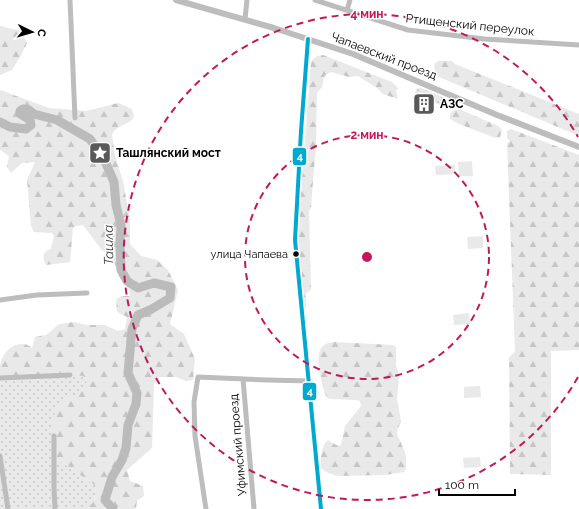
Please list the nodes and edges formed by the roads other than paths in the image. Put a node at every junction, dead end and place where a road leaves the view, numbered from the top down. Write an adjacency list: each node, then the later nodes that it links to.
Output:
1 (70, 0): 10 (street)
2 (176, 0): 7 (main road, Чапаевский проезд)
3 (247, 0): 7 (street)
4 (315, 0): 6 (street, Ртищенский переулок)
5 (350, 0): 6 (street)
6 (347, 10): 9 (street, Ртищенский переулок)
7 (245, 19): 8 (main road, Чапаевский проезд)
8 (308, 39): 11 (main road, Чапаевский проезд); 17 (street)
9 (579, 45)
10 (75, 118)
11 (579, 147)
12 (87, 293): 13 (street)
13 (0, 300)
14 (70, 375): 15 (street)
15 (0, 378)
16 (243, 379): 17 (street); 22 (street); 23 (street, Уфимский проезд)
17 (310, 381): 24 (street)
18 (54, 436): 21 (street)
19 (0, 456): 20 (street)
20 (8, 509)
21 (55, 509)
22 (206, 509)
23 (254, 509)
24 (321, 509)

